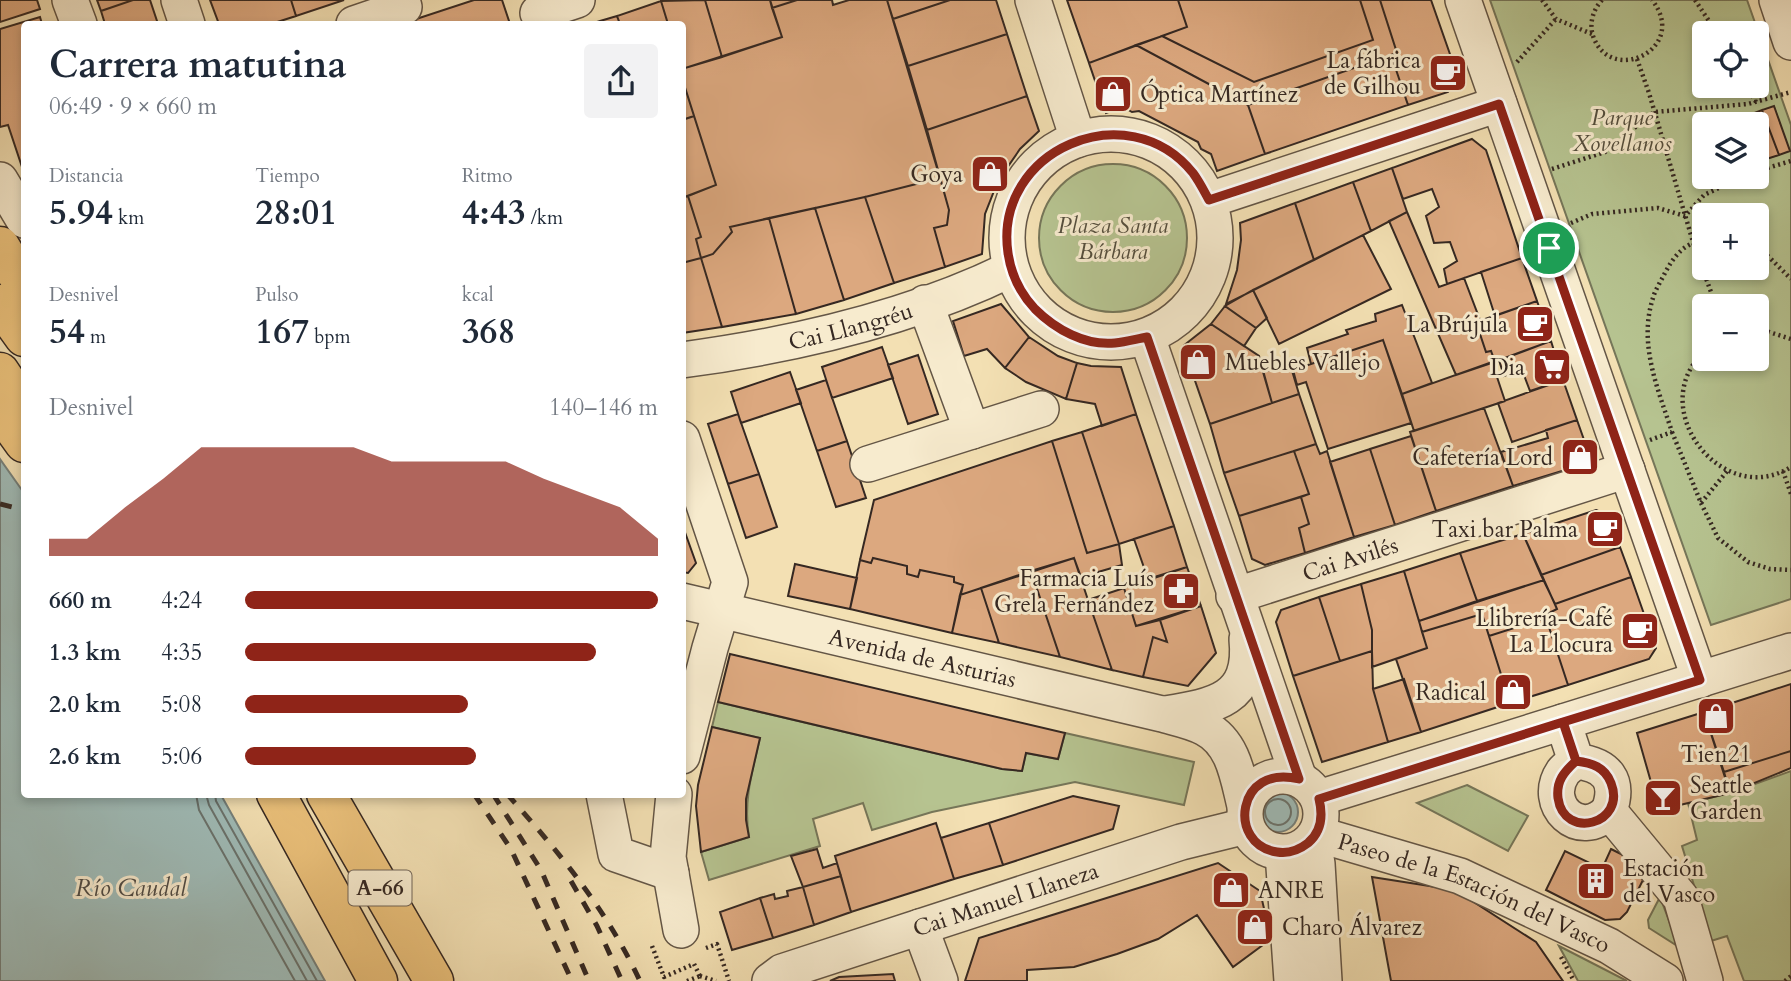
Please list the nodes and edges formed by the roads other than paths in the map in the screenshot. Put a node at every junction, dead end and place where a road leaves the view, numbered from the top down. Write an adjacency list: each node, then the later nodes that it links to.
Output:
1 (70, 0): 9 (street)
2 (178, 0): 10 (street)
3 (402, 0): 11 (street)
4 (577, 0): 8 (street)
5 (1032, 0): 14 (street)
6 (1463, 0): 13 (street)
7 (1777, 0): 12 (street)
8 (538, 12)
9 (78, 21)
10 (186, 21)
11 (363, 21)
12 (1791, 41)
13 (1497, 95): 16 (street); 33 (street)
14 (1079, 139): 16 (street); 19 (street)
15 (0, 180): 17 (street)
16 (1209, 200): 24 (street)
17 (21, 215)
18 (0, 246): 20 (highway)
19 (1011, 269): 21 (street, Cai Llangréu); 24 (street)
20 (21, 281)
21 (925, 303): 25 (street, Cai Llangréu); 30 (street)
22 (0, 304): 23 (highway)
23 (21, 333)
24 (1147, 337): 37 (street)
25 (686, 359)
26 (0, 372): 27 (highway)
27 (21, 404)
28 (0, 410): 31 (highway)
29 (1041, 410): 30 (street)
30 (972, 431): 34 (street)
31 (21, 439)
32 (686, 451): 36 (street)
33 (1624, 461): 37 (street, Cai Avilés); 39 (street)
34 (868, 464)
35 (686, 602): 36 (street, Avenida de Asturias)
36 (723, 611): 40 (street, Avenida de Asturias); 42 (street)
37 (1240, 611): 40 (street, Avenida de Asturias); 44 (street)
38 (1791, 651): 39 (street)
39 (1700, 680): 41 (street)
40 (1162, 714): 50 (street, Avenida de Asturias)
41 (1563, 722): 43 (street); 44 (street)
42 (686, 741)
43 (1576, 761): 49 (street); 49 (street)
44 (1309, 789): 50 (street); 51 (street)
45 (277, 798): 55 (highway, A-66)
46 (329, 798): 56 (highway, A-66)
47 (605, 798): 52 (street)
48 (674, 798): 52 (street)
49 (1609, 811): 62 (street)
50 (1246, 816): 51 (street); 53 (street, Cai Manuel Llaneza)
51 (1304, 842): 59 (street); 60 (street); 61 (street, Paseo de la Estación del Vasco)
52 (671, 873): 54 (street)
53 (920, 927): 57 (street, Cai Manuel Llaneza); 58 (street)
54 (679, 943)
55 (378, 981)
56 (434, 981)
57 (769, 981)
58 (940, 981)
59 (1292, 981)
60 (1324, 981)
61 (1665, 981)
62 (1705, 981)

